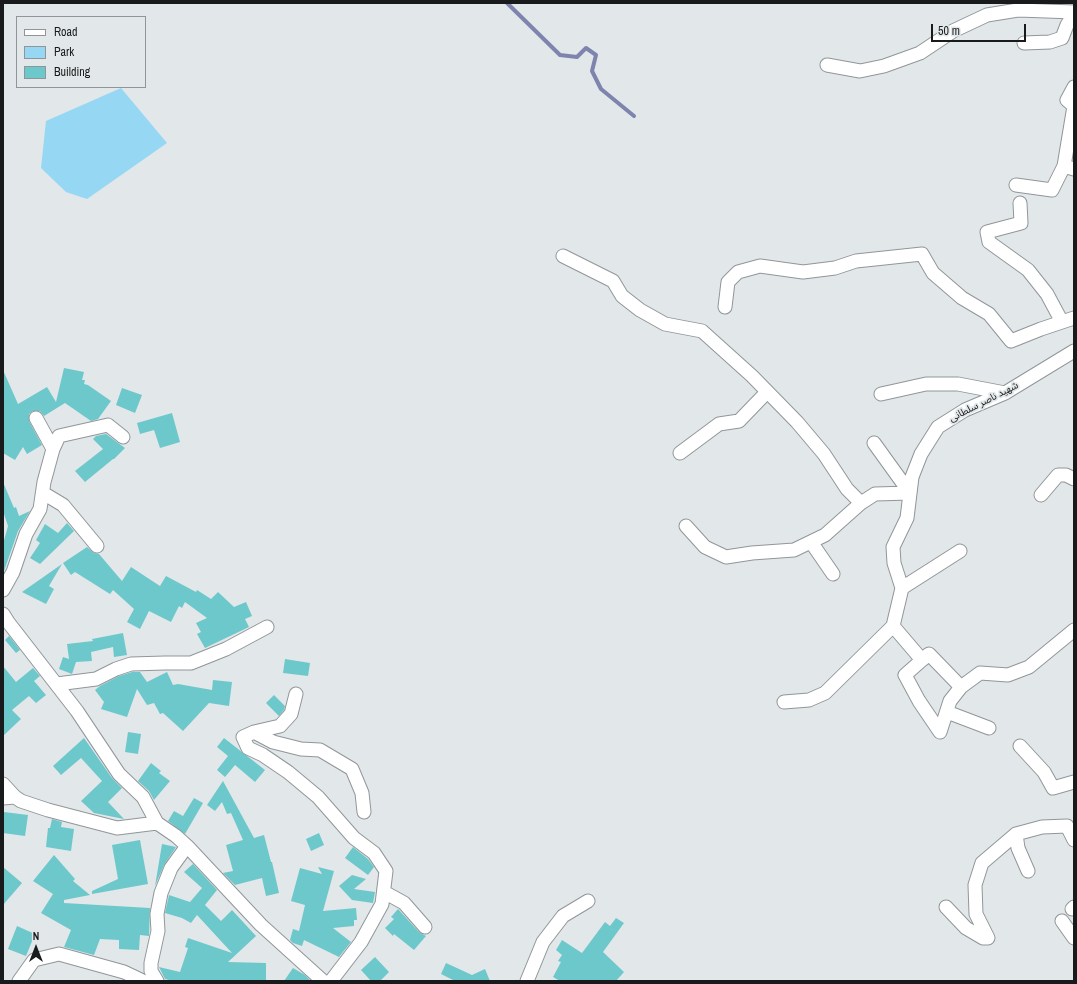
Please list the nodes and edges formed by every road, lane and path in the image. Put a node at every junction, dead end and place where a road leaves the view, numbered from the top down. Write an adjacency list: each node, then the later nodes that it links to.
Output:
1 (1073, 3): 2 (street)
2 (1074, 7)
3 (1074, 13): 4 (street); 5 (street)
4 (1024, 43)
5 (827, 65)
6 (1074, 87): 7 (street)
7 (1074, 106): 8 (street)
8 (1069, 168): 9 (street)
9 (1016, 186)
10 (1020, 203): 13 (street)
11 (563, 256): 15 (street)
12 (725, 307): 13 (street)
13 (1068, 320)
14 (1074, 351): 16 (street, شهید ناصر سلطانی)
15 (767, 392): 22 (street); 27 (street)
16 (1005, 393): 17 (street); 25 (street, شهید ناصر سلطانی)
17 (880, 394)
18 (36, 418): 21 (street)
19 (123, 437): 21 (street)
20 (874, 443): 25 (street)
21 (53, 449): 24 (street)
22 (680, 453)
23 (1074, 479): 26 (street)
24 (43, 493): 30 (street); 34 (street)
25 (910, 493): 27 (street); 33 (street, شهید ناصر سلطانی)
26 (1041, 495)
27 (861, 502): 29 (street)
28 (686, 526): 29 (street)
29 (811, 542): 32 (street)
30 (97, 546)
31 (960, 551): 33 (street)
32 (833, 574)
33 (902, 588): 36 (street)
34 (3, 590)
35 (5, 622): 40 (street)
36 (893, 626): 39 (street); 43 (street)
37 (267, 627): 40 (street)
38 (1074, 630): 41 (street)
39 (922, 660): 41 (street); 44 (street)
40 (57, 684): 52 (street)
41 (961, 687): 44 (street)
42 (296, 694): 46 (street)
43 (784, 702)
44 (946, 712): 45 (street)
45 (989, 728)
46 (254, 732): 51 (street); 57 (street)
47 (1020, 746): 48 (street)
48 (1074, 782)
49 (3, 784): 50 (street)
50 (9, 798): 52 (street)
51 (364, 812)
52 (157, 823): 55 (street)
53 (1016, 834): 54 (street); 56 (street); 59 (street)
54 (1074, 840)
55 (188, 846): 65 (street); 66 (street)
56 (1028, 871)
57 (384, 892): 61 (street); 67 (street)
58 (588, 901): 68 (street)
59 (946, 907)
60 (1062, 922): 62 (street)
61 (425, 927)
62 (1074, 938)
63 (19, 981): 64 (street)
64 (143, 981)
65 (157, 981)
66 (324, 981)
67 (331, 981)
68 (527, 981)

